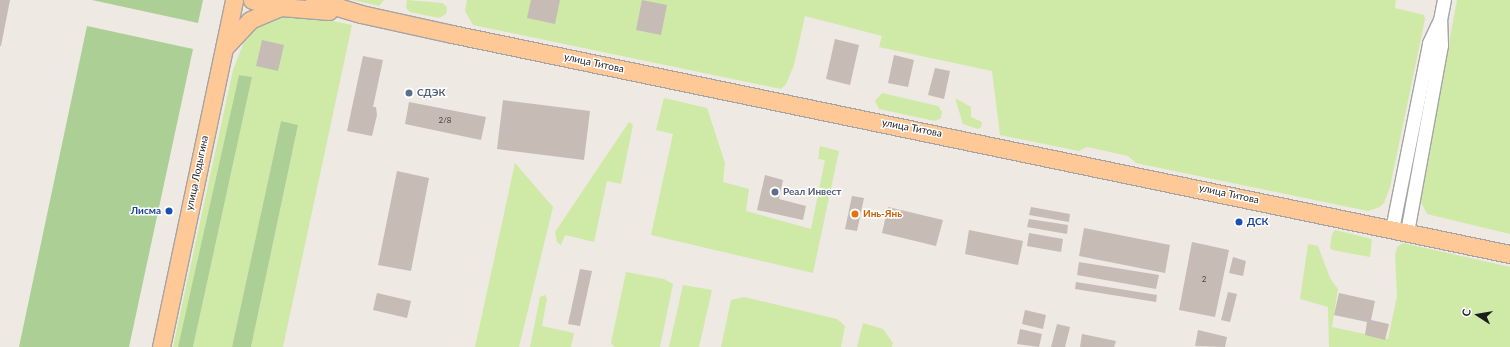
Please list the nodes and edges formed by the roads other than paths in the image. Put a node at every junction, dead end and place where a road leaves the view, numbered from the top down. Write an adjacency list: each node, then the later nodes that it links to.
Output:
1 (234, 0): 7 (main road, улица Лодыгина)
2 (252, 0): 5 (main road)
3 (314, 0): 6 (main road, улица Титова)
4 (1444, 0): 8 (street)
5 (281, 7): 6 (main road); 7 (main road)
6 (361, 14): 8 (main road, улица Титова)
7 (224, 50): 10 (main road, улица Лодыгина)
8 (1400, 230): 9 (main road, улица Титова)
9 (1510, 254)
10 (161, 347)

